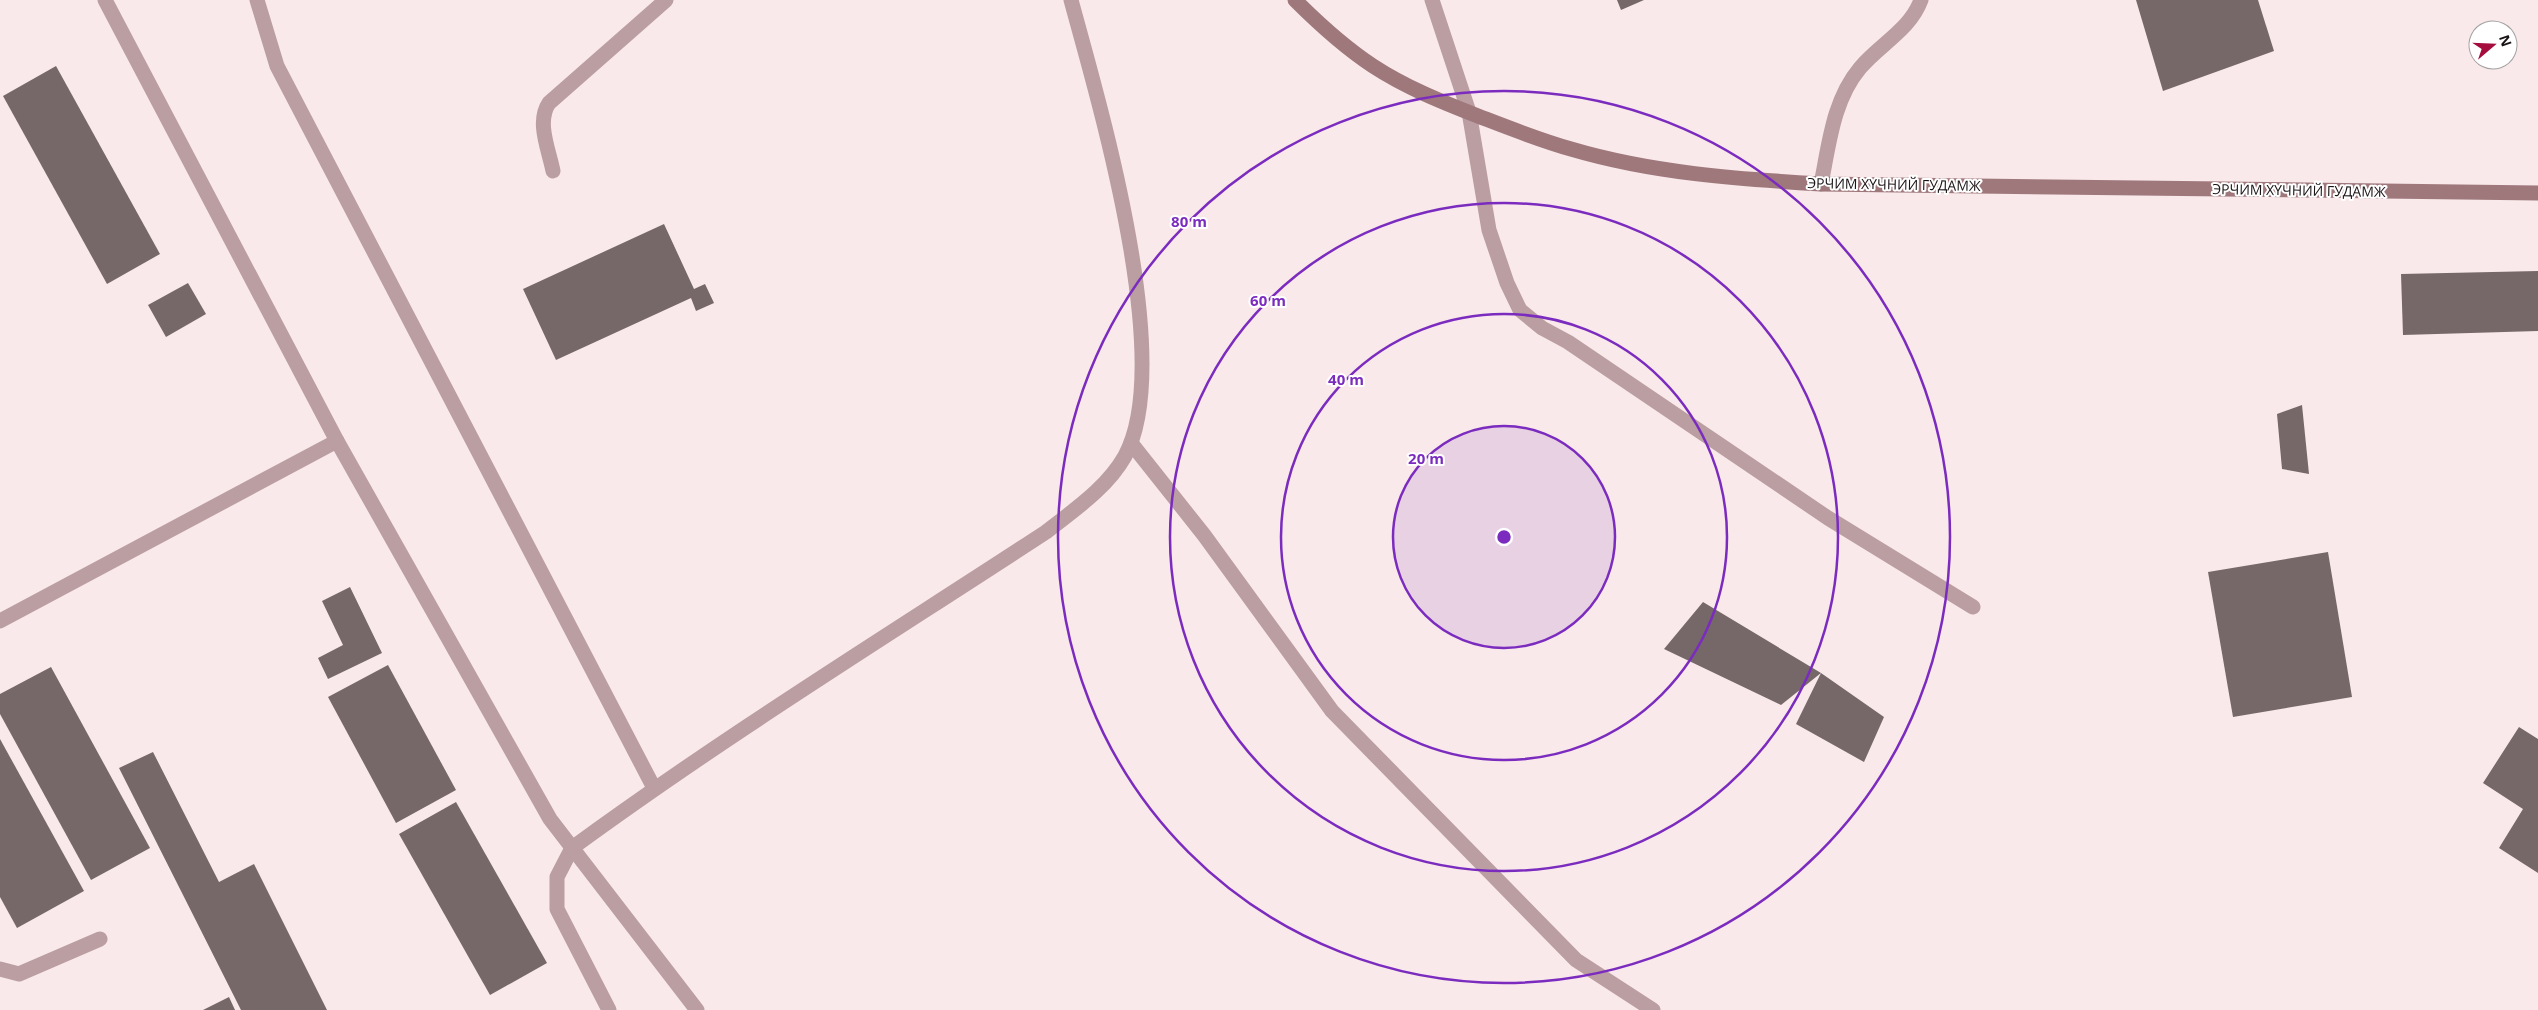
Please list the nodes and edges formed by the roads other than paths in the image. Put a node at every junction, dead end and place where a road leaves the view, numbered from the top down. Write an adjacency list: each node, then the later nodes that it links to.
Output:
1 (104, 0): 12 (street)
2 (258, 0): 16 (street)
3 (666, 0): 9 (street)
4 (1070, 0): 13 (street)
5 (1295, 0): 8 (main road, ЭРЧИМ ХҮЧНИЙ ГУДАМЖ)
6 (1432, 0): 8 (street)
7 (1921, 0): 10 (street)
8 (1469, 112): 10 (main road, ЭРЧИМ ХҮЧНИЙ ГУДАМЖ); 14 (street)
9 (553, 171)
10 (1821, 184): 11 (main road, ЭРЧИМ ХҮЧНИЙ ГУДАМЖ)
11 (2538, 193)
12 (337, 441): 15 (street); 17 (street)
13 (1131, 443): 16 (street); 22 (street)
14 (1973, 607)
15 (0, 621)
16 (654, 788): 17 (street)
17 (572, 848): 20 (street); 21 (street)
18 (100, 939): 19 (street)
19 (0, 969)
20 (608, 1010)
21 (696, 1010)
22 (1653, 1010)

